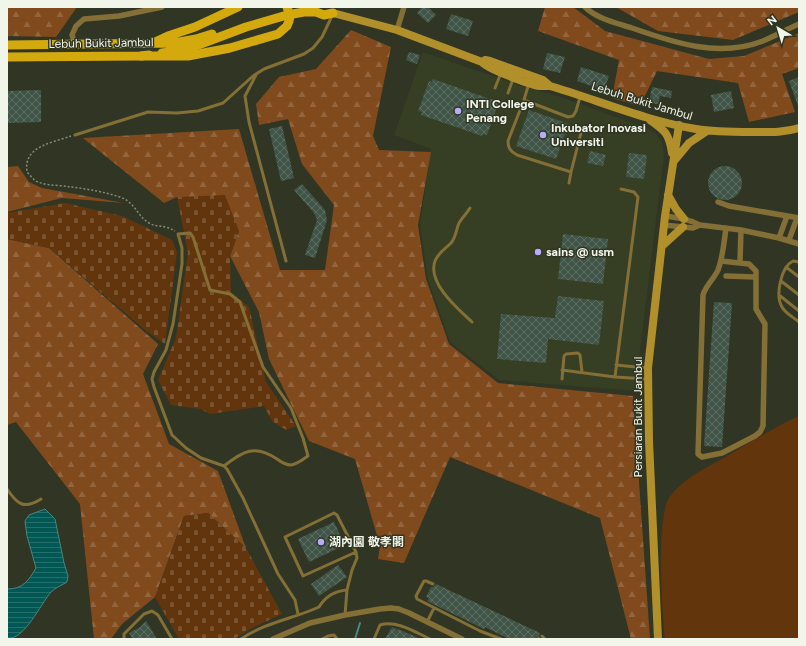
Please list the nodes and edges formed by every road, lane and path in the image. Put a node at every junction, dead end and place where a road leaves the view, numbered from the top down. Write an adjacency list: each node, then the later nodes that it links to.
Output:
1 (162, 7): 11 (street)
2 (238, 7): 10 (main road)
3 (287, 7): 13 (main road, bridge)
4 (297, 7): 10 (main road, Lebuh Bukit Jambul)
5 (404, 7): 9 (street)
6 (585, 7): 8 (street)
7 (330, 10): 9 (main road, Lebuh Bukit Jambul); 13 (main road, Lebuh Bukit Jambul); 17 (lane)
8 (799, 24)
9 (397, 30): 15 (main road, Lebuh Bukit Jambul)
10 (154, 43): 11 (main road, Lebuh Bukit Jambul)
11 (75, 44): 12 (main road, Lebuh Bukit Jambul)
12 (7, 45)
13 (141, 56): 14 (main road, Lebuh Bukit Jambul)
14 (7, 57)
15 (482, 62): 16 (main road, Lebuh Bukit Jambul); 20 (main road, Lebuh Bukit Jambul)
16 (501, 72): 18 (main road, Lebuh Bukit Jambul); 21 (lane)
17 (256, 74): 30 (lane); 50 (lane)
18 (514, 77): 19 (main road, Lebuh Bukit Jambul); 22 (lane)
19 (529, 82): 20 (main road, Lebuh Bukit Jambul); 24 (lane)
20 (550, 86): 23 (main road, Lebuh Bukit Jambul)
21 (495, 88)
22 (508, 93)
23 (581, 95): 24 (lane); 25 (main road, Lebuh Bukit Jambul)
24 (524, 100): 32 (lane)
25 (647, 117): 26 (main road, Lebuh Bukit Jambul); 31 (main road)
26 (679, 125): 29 (main road, Lebuh Bukit Jambul); 31 (main road, Persiaran Bukit Jambul)
27 (799, 128): 29 (main road, Lebuh Bukit Jambul)
28 (582, 129): 32 (lane)
29 (707, 131): 31 (main road)
30 (75, 135): 45 (path)
31 (674, 162): 35 (main road, Persiaran Bukit Jambul)
32 (571, 172): 33 (lane)
33 (569, 182)
34 (621, 189): 64 (lane)
35 (668, 195): 38 (main road, Persiaran Bukit Jambul); 41 (main road)
36 (718, 202): 39 (street)
37 (470, 208): 62 (lane)
38 (665, 216): 41 (street); 42 (main road, Persiaran Bukit Jambul)
39 (787, 216): 40 (street); 46 (street)
40 (798, 218): 47 (street)
41 (684, 223): 42 (street); 43 (street); 49 (main road)
42 (664, 225): 49 (main road, Persiaran Bukit Jambul)
43 (726, 228): 44 (street); 51 (street)
44 (741, 230): 46 (street); 52 (street)
45 (178, 234): 71 (lane); 71 (lane)
46 (779, 238): 47 (street)
47 (789, 240): 48 (street)
48 (799, 244)
49 (662, 246): 65 (main road, Persiaran Bukit Jambul)
50 (286, 261)
51 (721, 261): 52 (street); 56 (street)
52 (740, 262): 56 (street)
53 (799, 262): 54 (lane)
54 (786, 267): 57 (lane); 58 (lane)
55 (726, 276): 56 (street)
56 (755, 277)
57 (799, 277)
58 (781, 281): 59 (lane); 60 (lane)
59 (779, 295): 61 (lane); 63 (lane)
60 (799, 295)
61 (799, 311)
62 (472, 322)
63 (799, 322)
64 (616, 365): 65 (lane); 68 (lane)
65 (648, 368): 70 (main road, Persiaran Bukit Jambul)
66 (562, 370): 67 (lane); 67 (lane); 69 (lane)
67 (582, 372): 68 (lane)
68 (615, 377): 70 (lane)
69 (562, 378)
70 (648, 380): 91 (main road, Persiaran Bukit Jambul)
71 (224, 466): 78 (lane)
72 (7, 490): 73 (lane)
73 (41, 499)
74 (356, 552): 74 (lane); 76 (lane)
75 (433, 584): 77 (lane)
76 (347, 590): 78 (lane); 79 (lane)
77 (434, 608): 80 (lane); 90 (lane)
78 (298, 614): 83 (lane)
79 (346, 615): 80 (street); 84 (street)
80 (427, 622): 89 (street)
81 (124, 639): 82 (lane)
82 (172, 639)
83 (241, 639)
84 (273, 639)
85 (322, 639): 86 (lane)
86 (337, 639)
87 (374, 639): 88 (lane)
88 (430, 639)
89 (462, 639)
90 (501, 639)
91 (658, 639)

